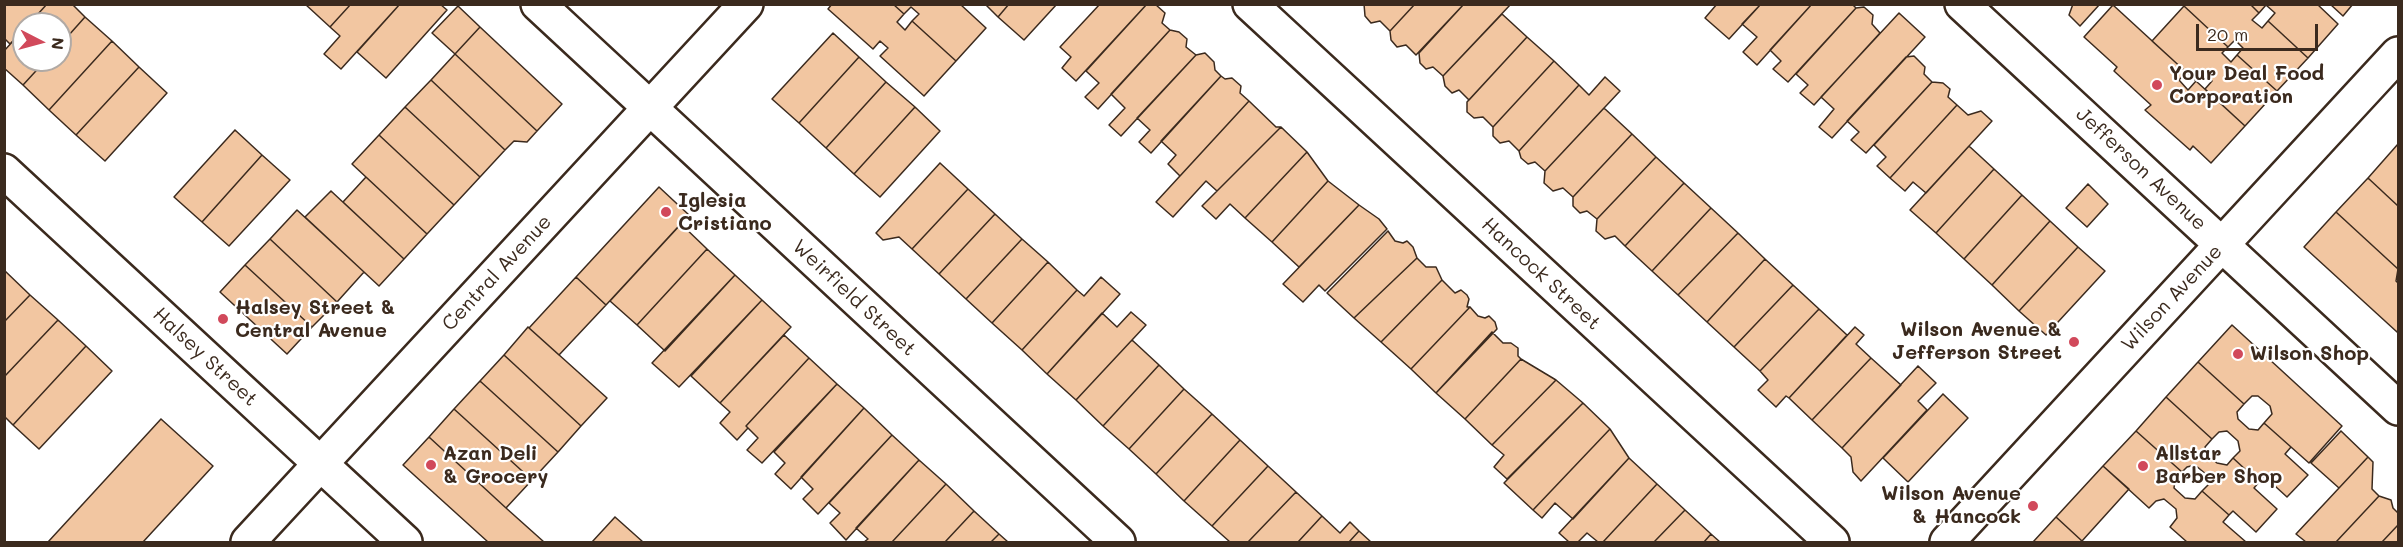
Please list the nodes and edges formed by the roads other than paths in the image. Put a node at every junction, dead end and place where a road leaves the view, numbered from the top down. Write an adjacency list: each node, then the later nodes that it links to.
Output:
1 (538, 4): 6 (street, Weirfield Street)
2 (746, 4): 6 (street, Central Avenue)
3 (1250, 4): 14 (street, Hancock Street)
4 (1962, 4): 8 (street, Jefferson Avenue)
5 (2398, 54): 8 (street, Wilson Avenue)
6 (650, 108): 10 (street, Central Avenue); 13 (street, Weirfield Street)
7 (4, 171): 10 (street, Halsey Street)
8 (2222, 244): 9 (street, Jefferson Avenue); 15 (street, Wilson Avenue)
9 (2398, 408)
10 (320, 464): 11 (street, Central Avenue); 12 (street, Halsey Street)
11 (248, 543)
12 (405, 543)
13 (1118, 543)
14 (1832, 543)
15 (1947, 543)

